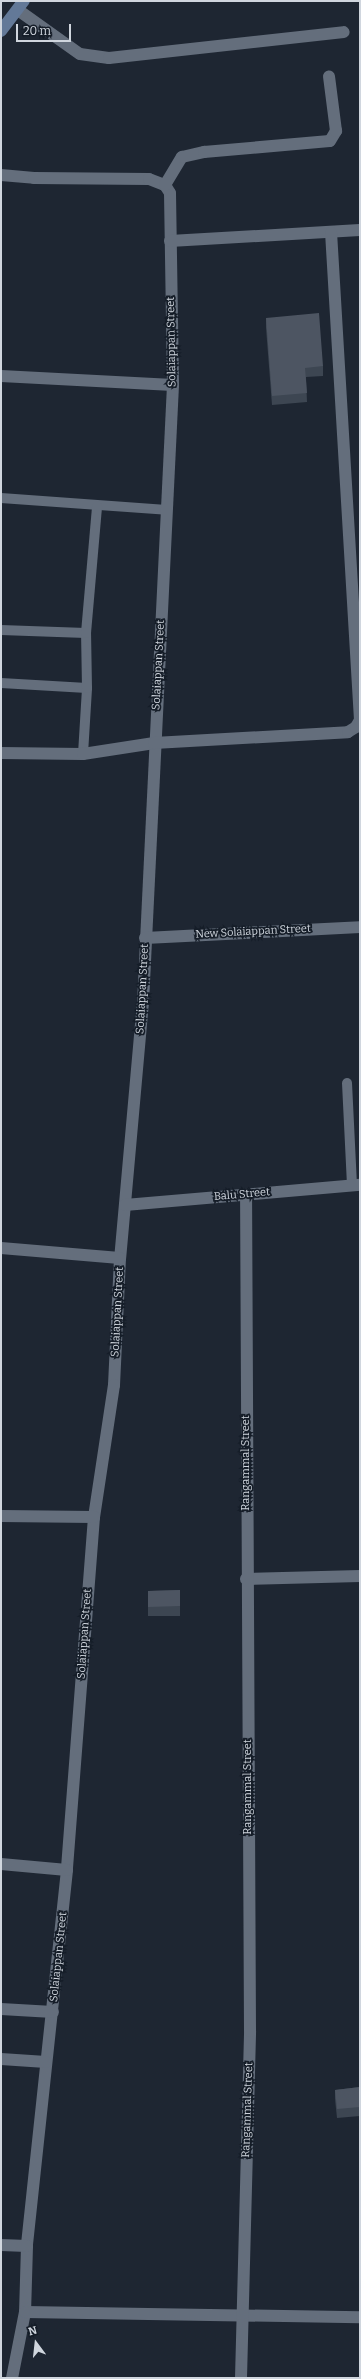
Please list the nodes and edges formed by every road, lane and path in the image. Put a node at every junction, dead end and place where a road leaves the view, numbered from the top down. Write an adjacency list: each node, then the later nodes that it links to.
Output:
1 (21, 5): 2 (main road); 3 (street)
2 (1, 31)
3 (344, 32)
4 (329, 76): 6 (street)
5 (1, 175): 6 (street)
6 (164, 184): 9 (street, Solaiappan Street)
7 (360, 230): 8 (street)
8 (331, 233): 9 (street); 19 (street)
9 (170, 242): 11 (street, Solaiappan Street)
10 (1, 376): 11 (street)
11 (173, 385): 14 (street, Solaiappan Street)
12 (1, 498): 13 (lane)
13 (97, 506): 14 (lane); 16 (lane)
14 (167, 510): 19 (street, Solaiappan Street)
15 (1, 630): 16 (lane)
16 (86, 632): 18 (lane)
17 (1, 684): 18 (lane)
18 (87, 688): 21 (lane)
19 (154, 743): 21 (street); 23 (street, Solaiappan Street)
20 (1, 753): 21 (street)
21 (83, 754)
22 (360, 926): 23 (street, New Solaiappan Street)
23 (146, 938): 27 (street, Solaiappan Street)
24 (348, 1083): 25 (lane)
25 (356, 1185): 26 (street, Balu Street)
26 (246, 1195): 27 (street, Balu Street); 33 (street, Rangammal Street)
27 (125, 1205): 29 (street, Solaiappan Street)
28 (1, 1248): 29 (street)
29 (120, 1258): 31 (street, Solaiappan Street)
30 (1, 1516): 31 (street)
31 (94, 1517): 35 (street, Solaiappan Street)
32 (360, 1576): 33 (street)
33 (246, 1579): 43 (street, Rangammal Street)
34 (1, 1864): 35 (street)
35 (67, 1870): 37 (street, Solaiappan Street)
36 (1, 2009): 37 (street)
37 (53, 2012): 39 (street, Solaiappan Street)
38 (1, 2060): 39 (street)
39 (46, 2062): 41 (street, Solaiappan Street)
40 (1, 2245): 41 (street)
41 (27, 2246): 42 (street, Solaiappan Street)
42 (25, 2312): 43 (street); 45 (street, Solaiappan Street)
43 (242, 2315): 44 (street); 46 (street, Rangammal Street)
44 (360, 2317)
45 (12, 2378)
46 (241, 2378)

